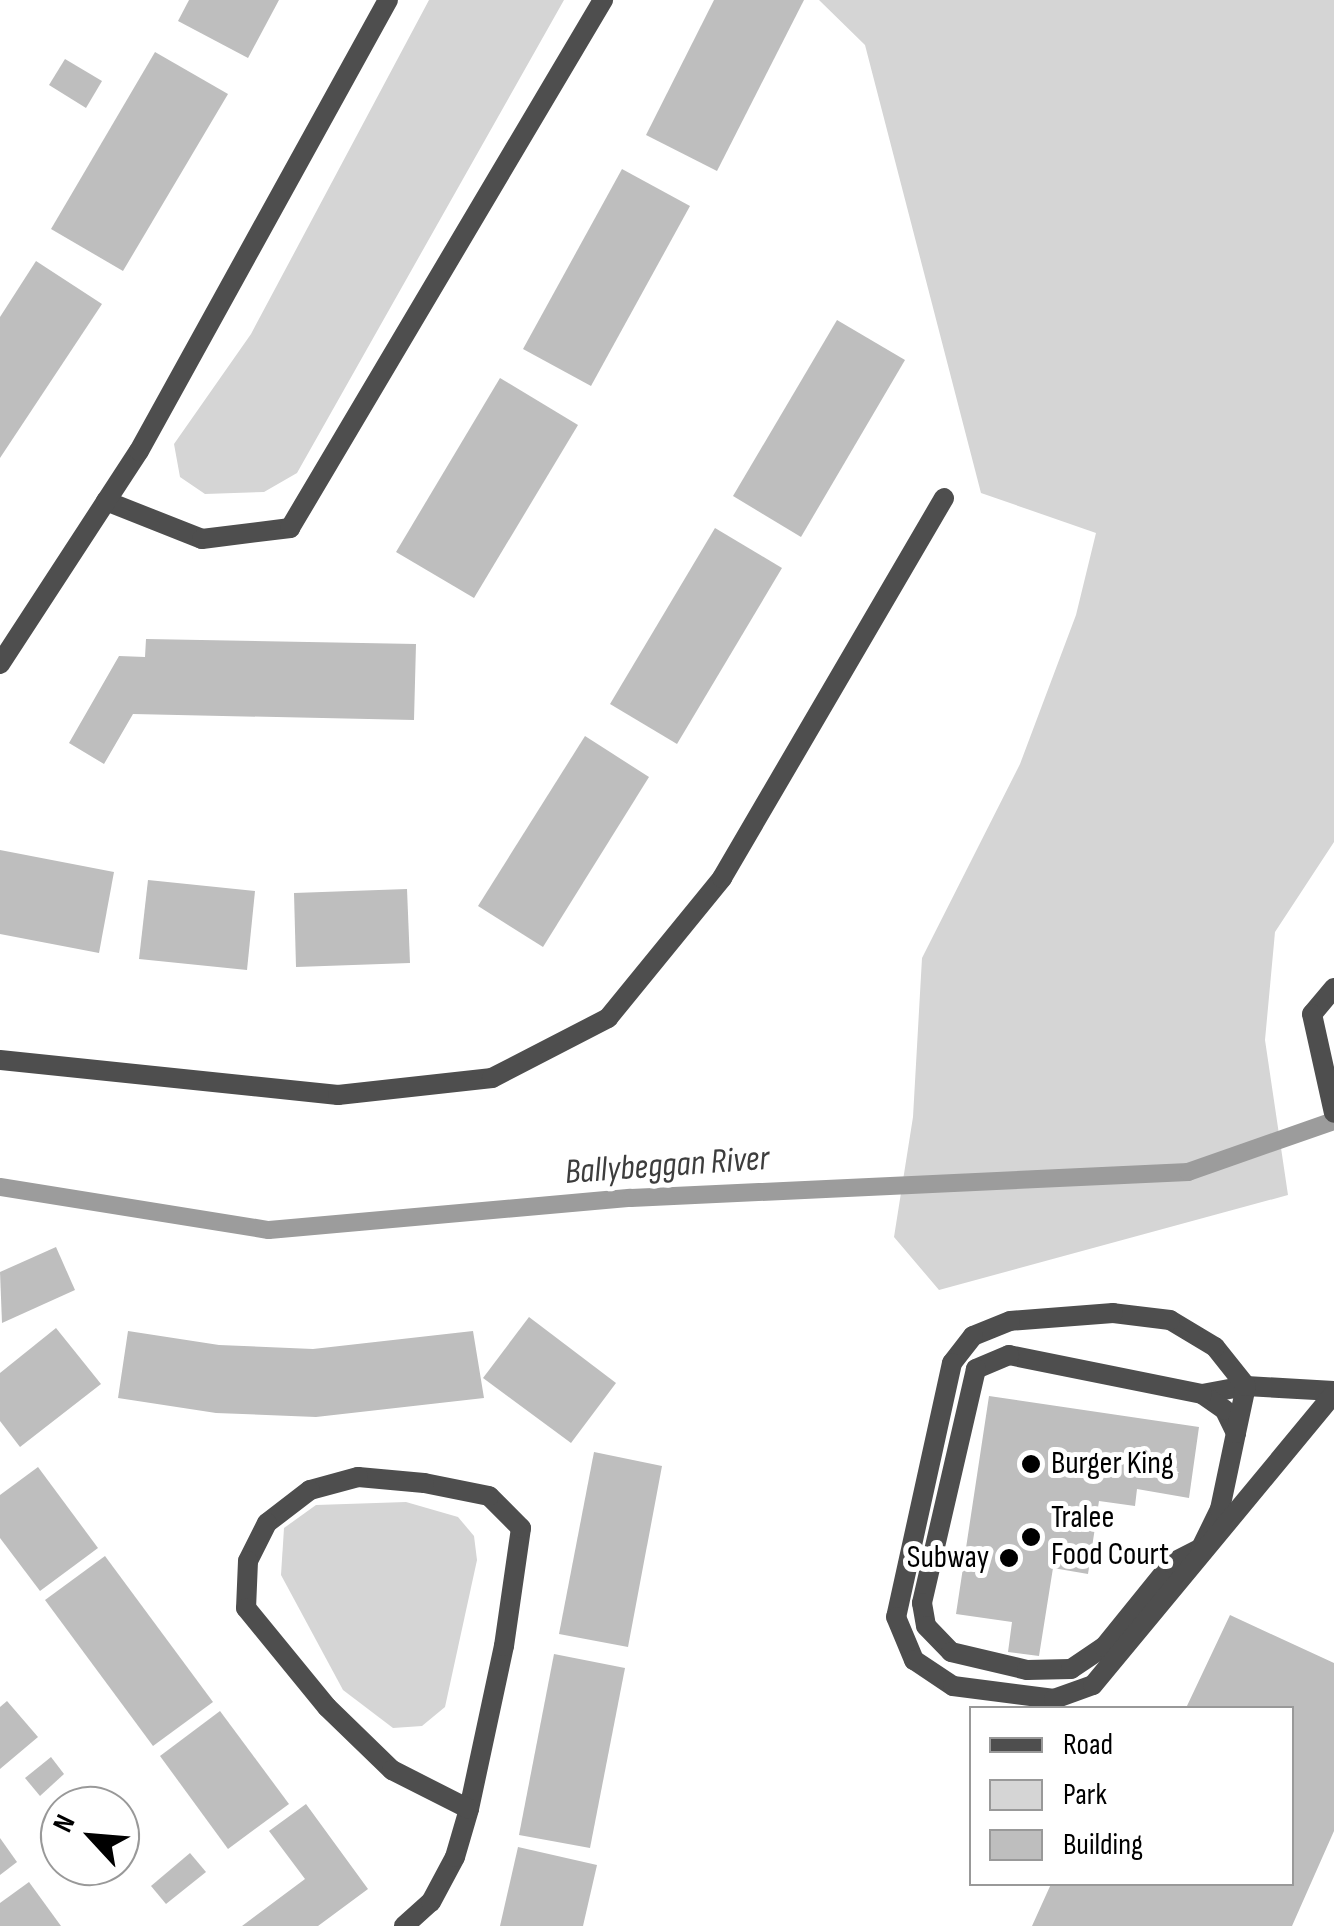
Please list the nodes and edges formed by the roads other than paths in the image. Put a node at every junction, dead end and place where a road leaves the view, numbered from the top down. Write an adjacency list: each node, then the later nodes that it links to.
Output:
1 (388, 0): 4 (street)
2 (603, 0): 4 (street)
3 (944, 498): 7 (street)
4 (106, 501): 5 (street)
5 (0, 664)
6 (1334, 988): 8 (street)
7 (0, 1060)
8 (1330, 1105)
9 (1246, 1386): 10 (street); 11 (street); 12 (street); 13 (street)
10 (1334, 1393): 13 (street)
11 (1202, 1394): 12 (street); 13 (street)
12 (1236, 1432): 13 (street)
13 (1201, 1548)
14 (469, 1809): 14 (street); 15 (street)
15 (404, 1926)

